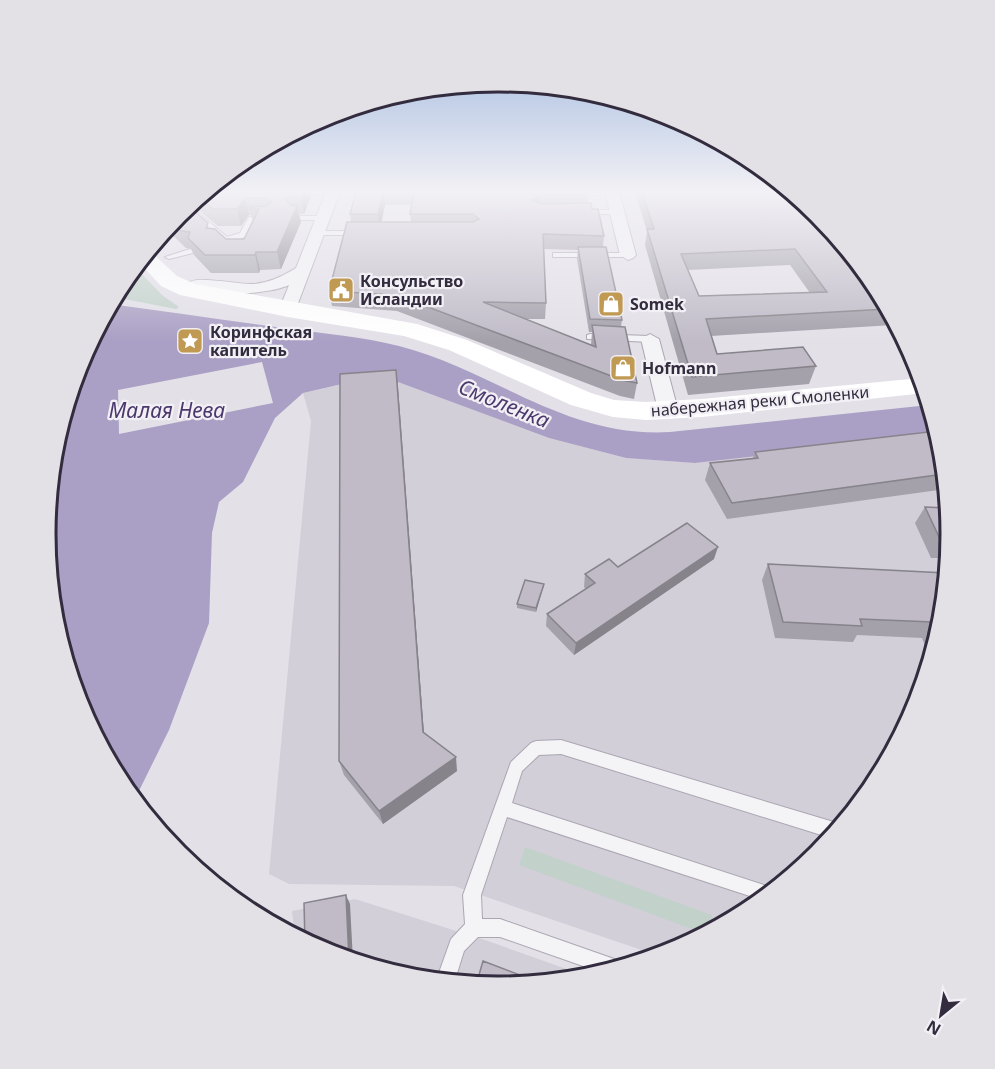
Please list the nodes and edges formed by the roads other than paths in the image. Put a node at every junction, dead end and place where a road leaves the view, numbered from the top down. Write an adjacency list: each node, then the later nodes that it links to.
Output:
1 (220, 242): 4 (lane)
2 (315, 242): 10 (street)
3 (625, 242): 8 (street)
4 (216, 243)
5 (161, 250): 6 (lane); 11 (main road)
6 (190, 251)
7 (556, 255): 8 (lane)
8 (628, 255)
9 (150, 261): 12 (main road, набережная реки Смоленки)
10 (305, 269): 11 (street); 13 (street)
11 (197, 283): 12 (main road)
12 (218, 295): 13 (main road, набережная реки Смоленки)
13 (288, 310): 17 (main road, набережная реки Смоленки)
14 (590, 338): 15 (lane)
15 (650, 339): 17 (street)
16 (914, 387): 17 (main road, набережная реки Смоленки)
17 (668, 410)
18 (502, 808): 19 (lane); 20 (lane); 21 (lane)
19 (828, 828)
20 (759, 891)
21 (474, 928): 22 (lane); 23 (lane)
22 (602, 964)
23 (448, 974)

